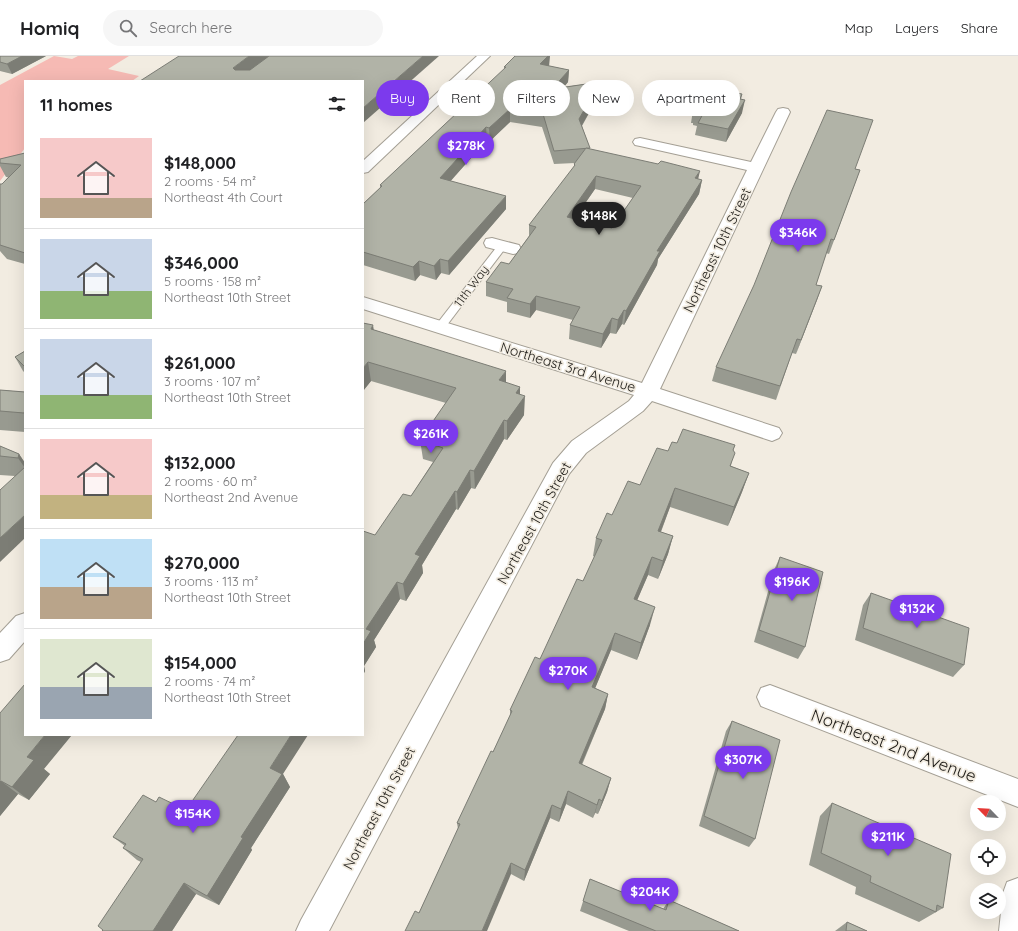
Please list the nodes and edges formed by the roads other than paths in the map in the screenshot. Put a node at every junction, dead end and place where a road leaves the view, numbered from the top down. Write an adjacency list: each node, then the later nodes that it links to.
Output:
1 (484, 56): 4 (street)
2 (783, 112): 5 (street, Northeast 10th Street)
3 (640, 142): 5 (street)
4 (364, 168)
5 (757, 168): 9 (street, Northeast 10th Street)
6 (502, 246): 8 (lane, 11th Way)
7 (364, 303): 8 (street, Northeast 3rd Avenue)
8 (440, 327): 9 (street, Northeast 3rd Avenue)
9 (648, 392): 10 (street, Northeast 3rd Avenue); 16 (street, Northeast 10th Street)
10 (772, 433)
11 (24, 625): 12 (street)
12 (0, 651)
13 (770, 697): 14 (street, Northeast 2nd Avenue)
14 (1018, 793)
15 (1018, 893): 17 (street)
16 (312, 931)
17 (1016, 931)

